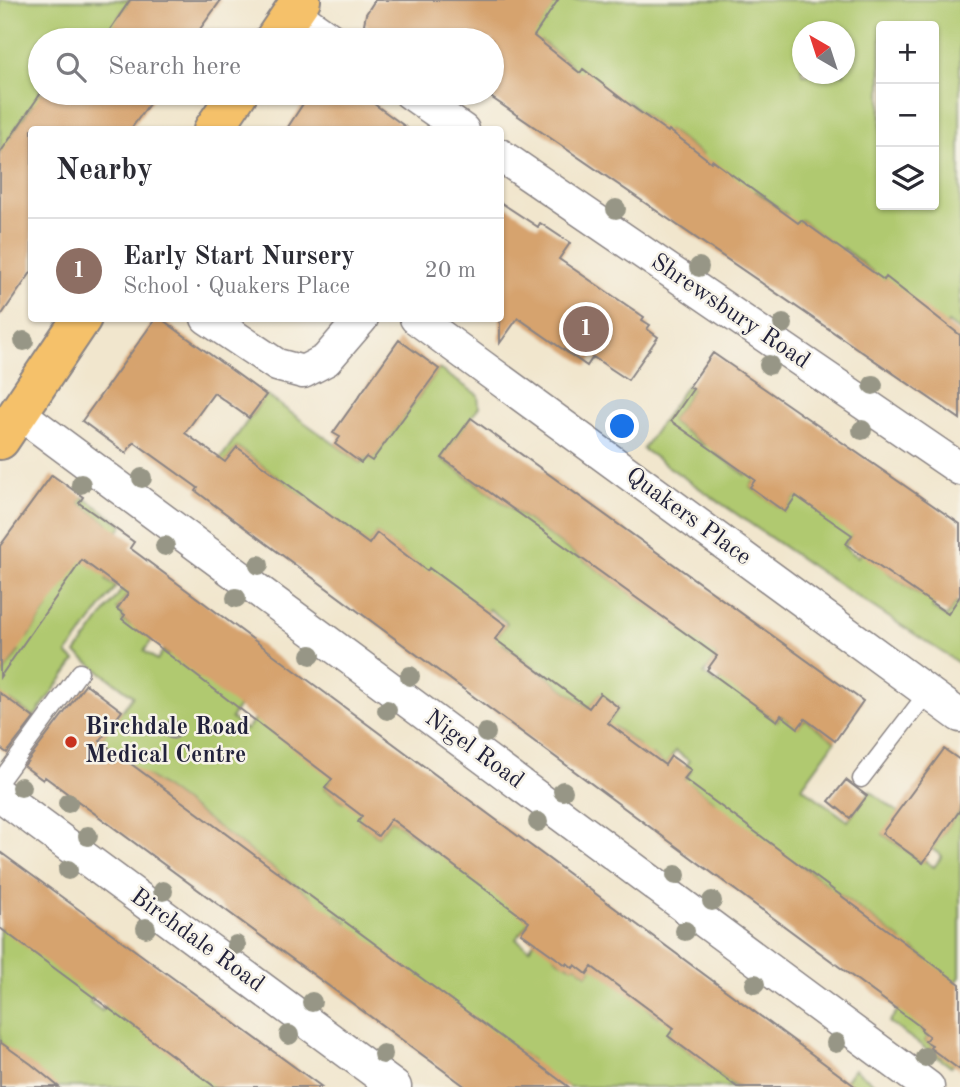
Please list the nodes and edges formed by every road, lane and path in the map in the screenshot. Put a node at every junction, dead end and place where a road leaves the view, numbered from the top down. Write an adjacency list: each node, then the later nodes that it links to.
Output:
1 (289, 17): 2 (street)
2 (310, 28)
3 (230, 105): 5 (main road)
4 (427, 105): 6 (street)
5 (216, 126)
6 (457, 126)
7 (504, 158): 13 (street, Shrewsbury Road)
8 (79, 322): 12 (main road)
9 (213, 322): 10 (street)
10 (359, 322)
11 (421, 322): 15 (street, Quakers Place)
12 (10, 426): 21 (street, Nigel Road)
13 (960, 468)
14 (80, 672): 18 (lane)
15 (928, 692): 16 (street, Quakers Place); 17 (lane)
16 (960, 716)
17 (861, 779)
18 (0, 781)
19 (0, 795): 20 (street, Birchdale Road)
20 (395, 1087)
21 (928, 1087)

